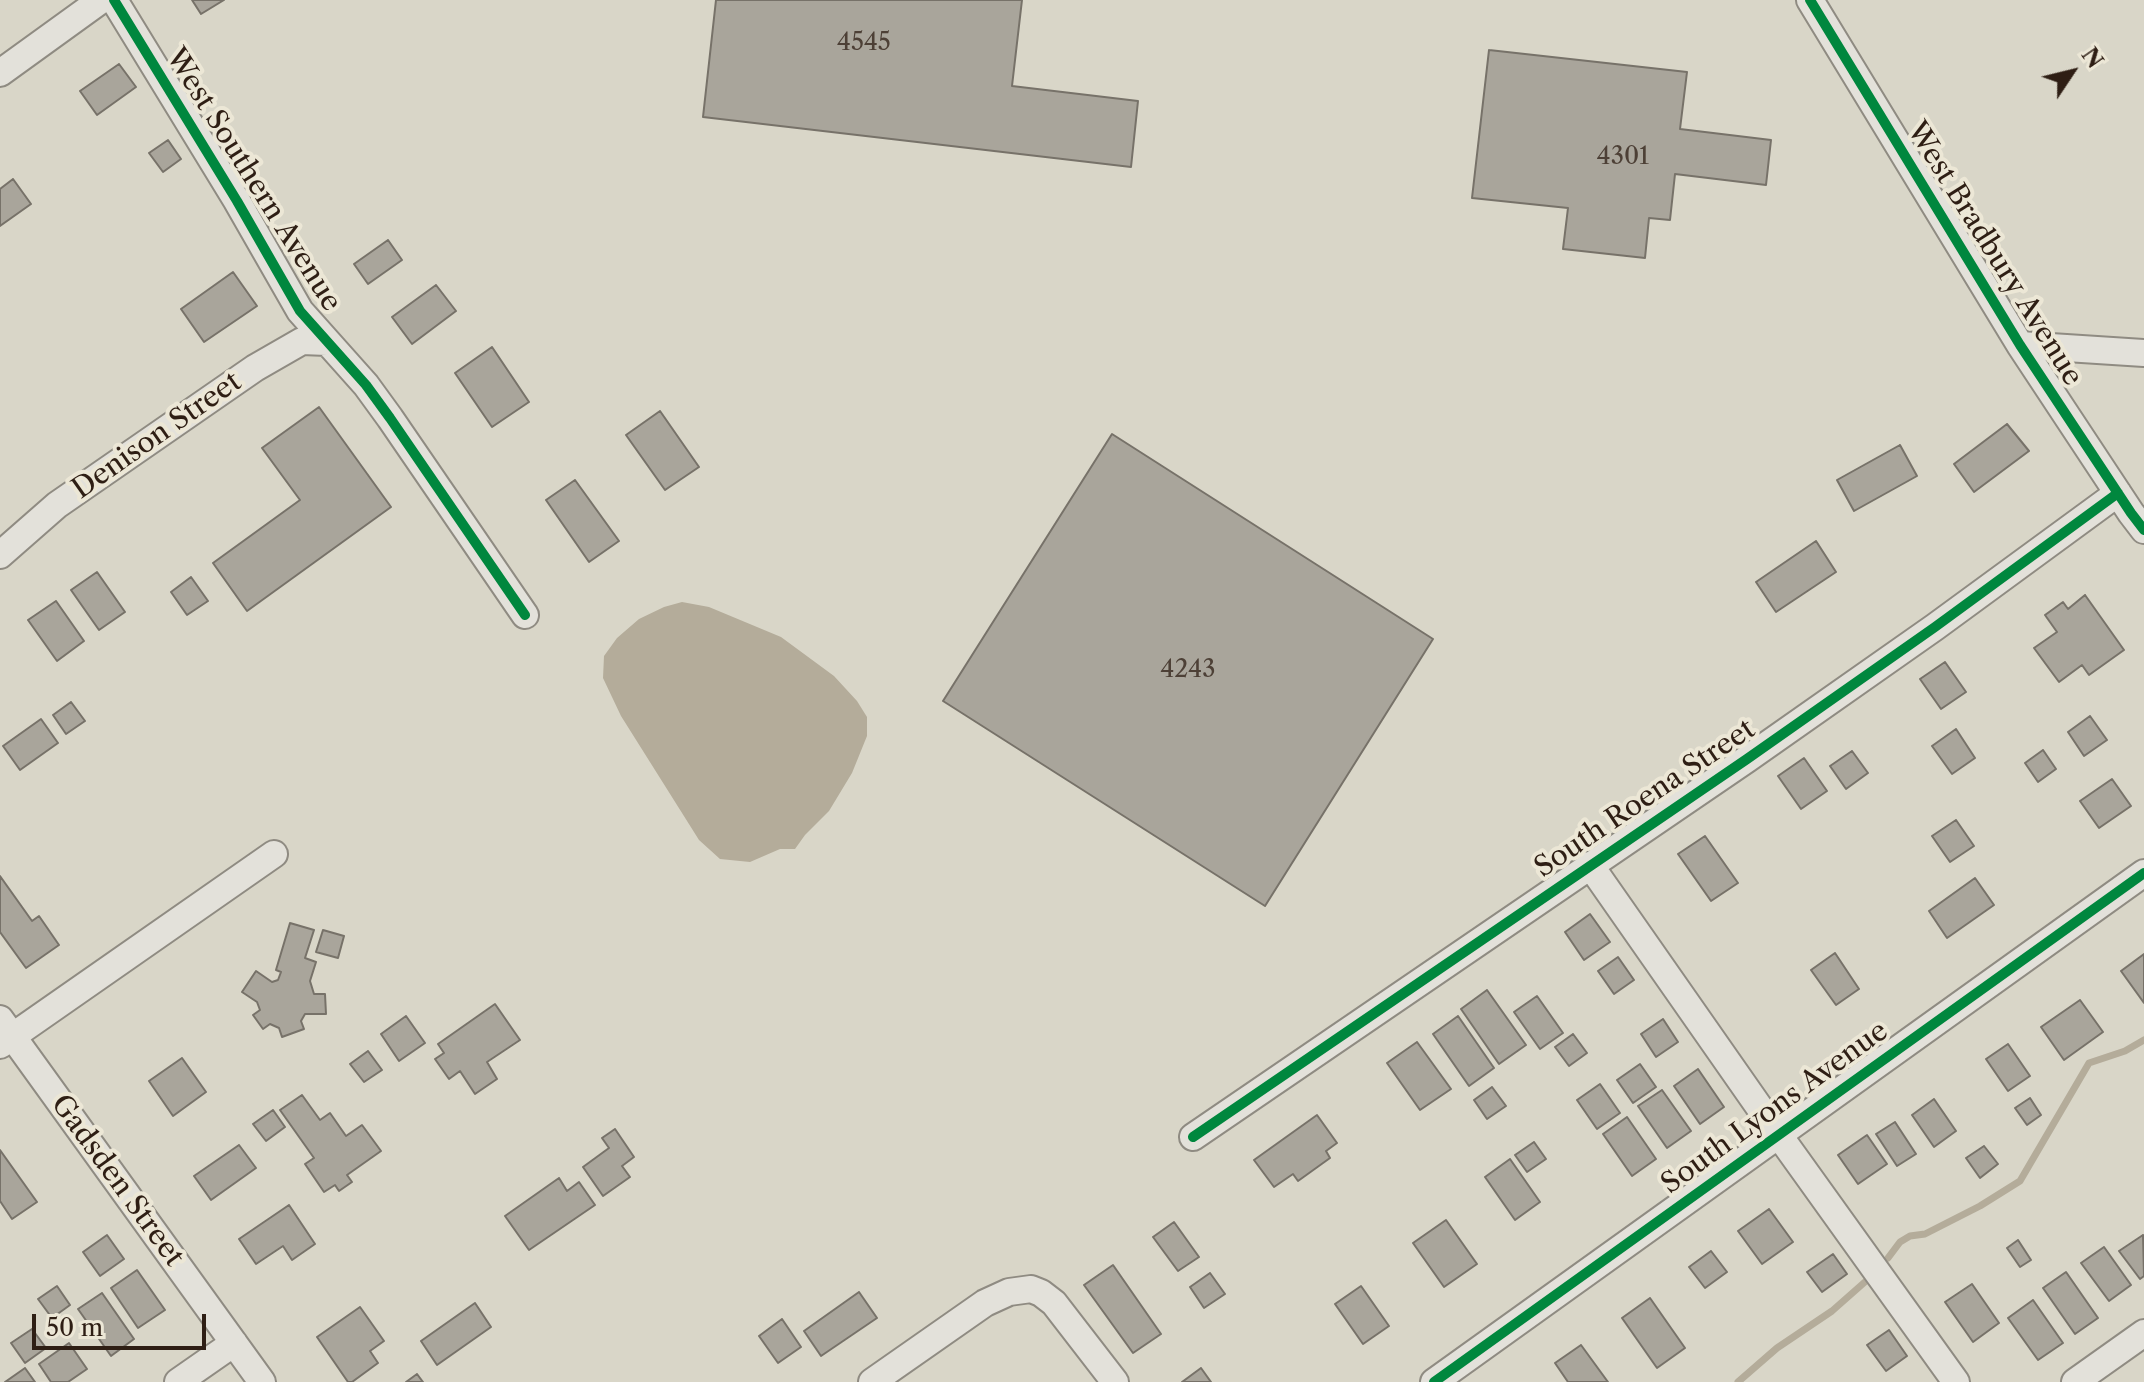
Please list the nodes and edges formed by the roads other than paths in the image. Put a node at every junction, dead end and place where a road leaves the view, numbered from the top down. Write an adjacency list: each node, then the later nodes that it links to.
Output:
1 (101, 0): 4 (street)
2 (114, 0): 5 (street, West Southern Avenue)
3 (1810, 0): 6 (street, West Bradbury Avenue)
4 (0, 73)
5 (327, 342): 10 (street, Denison Street); 11 (street, West Southern Avenue)
6 (2020, 345): 7 (street); 8 (street, West Bradbury Avenue)
7 (2144, 353)
8 (2118, 493): 9 (street, West Bradbury Avenue); 13 (street, South Roena Street)
9 (2144, 530)
10 (0, 555)
11 (525, 615)
12 (274, 854): 15 (street)
13 (1590, 865): 16 (street); 17 (street, South Roena Street)
14 (2144, 873): 16 (street, South Lyons Avenue)
15 (4, 1033): 19 (street, Gadsden Street)
16 (1778, 1134): 24 (street, South Lyons Avenue); 25 (street)
17 (1193, 1137)
18 (2144, 1333): 26 (street)
19 (234, 1343): 20 (street); 21 (street, Gadsden Street)
20 (178, 1382)
21 (262, 1382)
22 (872, 1382): 23 (street)
23 (1115, 1382)
24 (1434, 1382)
25 (1956, 1382)
26 (2075, 1382)

